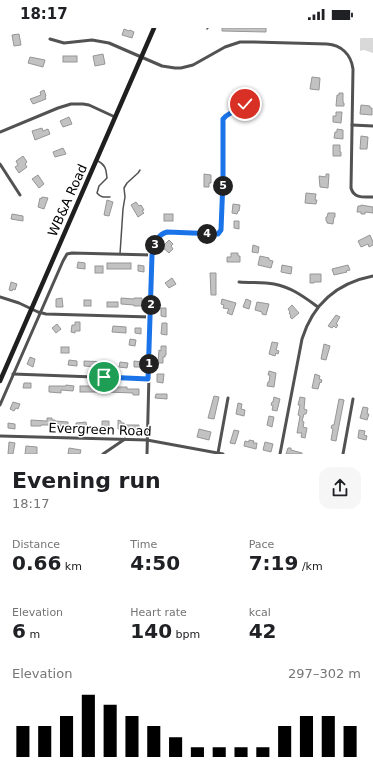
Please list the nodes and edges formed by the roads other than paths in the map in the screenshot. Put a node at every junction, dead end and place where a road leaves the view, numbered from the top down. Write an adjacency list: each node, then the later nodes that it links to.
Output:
1 (154, 28): 3 (street, WB&A Road)
2 (50, 39): 3 (street)
3 (142, 57): 5 (street, WB&A Road); 7 (street)
4 (245, 104): 6 (lane)
5 (115, 117): 9 (street); 10 (street, WB&A Road)
6 (223, 119): 17 (street)
7 (352, 126): 8 (street); 15 (street)
8 (373, 126)
9 (0, 132)
10 (97, 160): 14 (lane); 22 (street, WB&A Road)
11 (0, 164): 13 (street)
12 (140, 170): 16 (lane)
13 (20, 194)
14 (110, 197)
15 (373, 197)
16 (120, 254): 17 (street); 23 (street)
17 (152, 255): 24 (street)
18 (373, 276): 21 (street)
19 (239, 282): 21 (street)
20 (0, 297): 22 (street)
21 (318, 308): 38 (street)
22 (32, 309): 23 (street); 27 (street, WB&A Road)
23 (40, 312): 24 (street); 25 (street)
24 (150, 317): 26 (street)
25 (13, 374): 26 (street); 30 (street)
26 (148, 379): 33 (street)
27 (0, 381)
28 (228, 398): 34 (street)
29 (354, 399): 39 (street)
30 (0, 405)
31 (0, 436): 32 (street, Evergreen Road)
32 (125, 439): 33 (street, Evergreen Road); 35 (street)
33 (147, 440): 34 (street, Evergreen Road); 36 (street)
34 (218, 453): 37 (street, Evergreen Road)
35 (103, 454)
36 (146, 454)
37 (223, 454)
38 (280, 454)
39 (343, 454)

